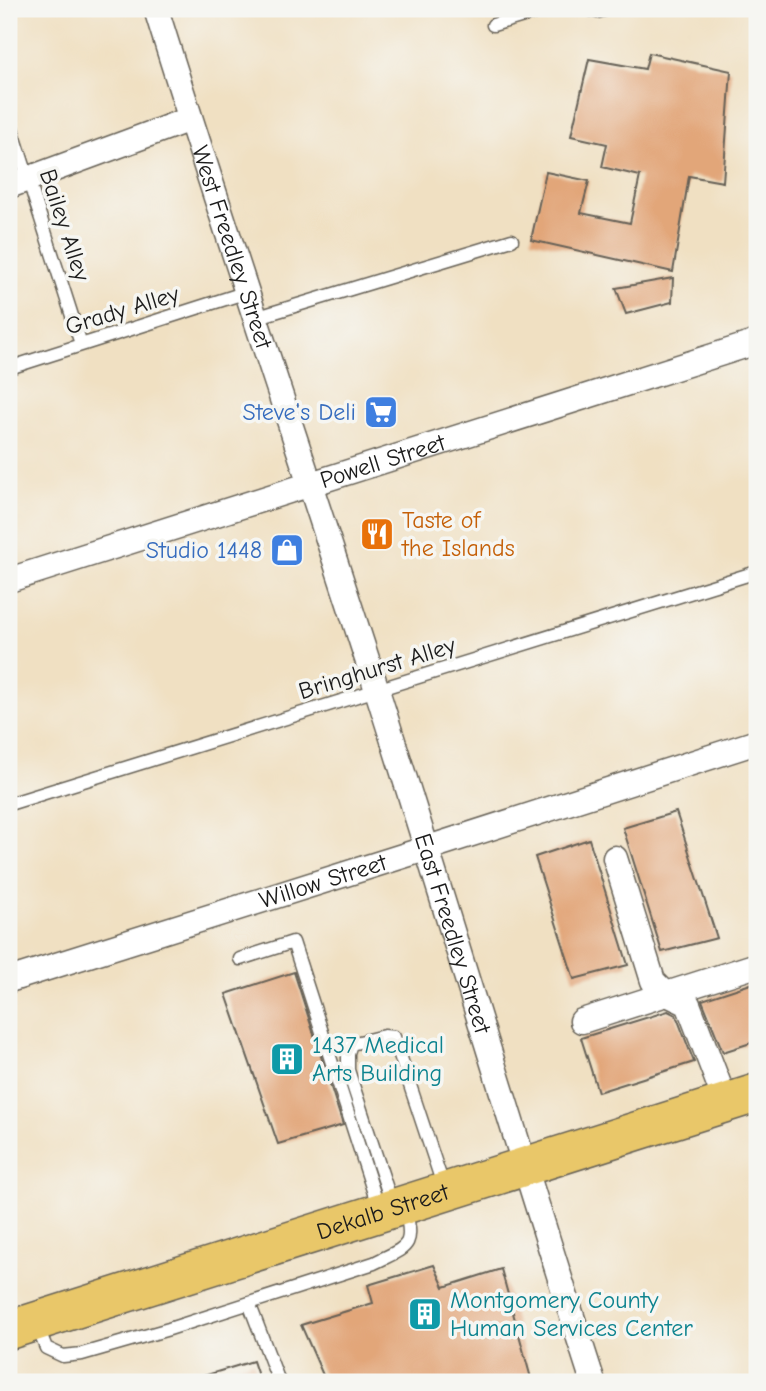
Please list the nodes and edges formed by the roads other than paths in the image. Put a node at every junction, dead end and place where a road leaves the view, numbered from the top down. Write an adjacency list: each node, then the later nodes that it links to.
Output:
1 (156, 9): 7 (street, West Freedley Street)
2 (547, 9): 5 (lane)
3 (588, 9): 4 (lane)
4 (608, 9)
5 (493, 25)
6 (9, 119): 8 (lane, Bailey Alley)
7 (190, 119): 8 (street); 10 (street, West Freedley Street)
8 (19, 183): 13 (lane, Bailey Alley)
9 (512, 240): 11 (lane)
10 (247, 292): 11 (street, West Freedley Street); 13 (lane, Grady Alley)
11 (255, 317): 15 (street, West Freedley Street)
12 (757, 341): 15 (street, Powell Street)
13 (81, 344): 14 (lane, Grady Alley)
14 (9, 368)
15 (311, 485): 17 (street, Powell Street); 18 (street, East Freedley Street)
16 (757, 572): 18 (lane, Bringhurst Alley)
17 (9, 580)
18 (377, 690): 20 (lane, Bringhurst Alley); 21 (street, East Freedley Street)
19 (757, 742): 21 (street, Willow Street)
20 (9, 804)
21 (425, 849): 25 (street, Willow Street); 29 (street, East Freedley Street)
22 (615, 858): 26 (street)
23 (240, 959): 31 (lane)
24 (757, 965): 26 (street)
25 (9, 979)
26 (665, 993): 27 (street); 28 (street)
27 (582, 1021)
28 (742, 1098): 29 (highway, Dekalb Street)
29 (523, 1167): 30 (highway, Dekalb Street); 35 (street, East Freedley Street)
30 (445, 1192): 31 (highway, Dekalb Street); 31 (lane)
31 (392, 1208): 32 (lane); 33 (highway, Dekalb Street)
32 (249, 1303): 33 (lane); 34 (lane)
33 (22, 1326)
34 (279, 1382)
35 (593, 1382)

